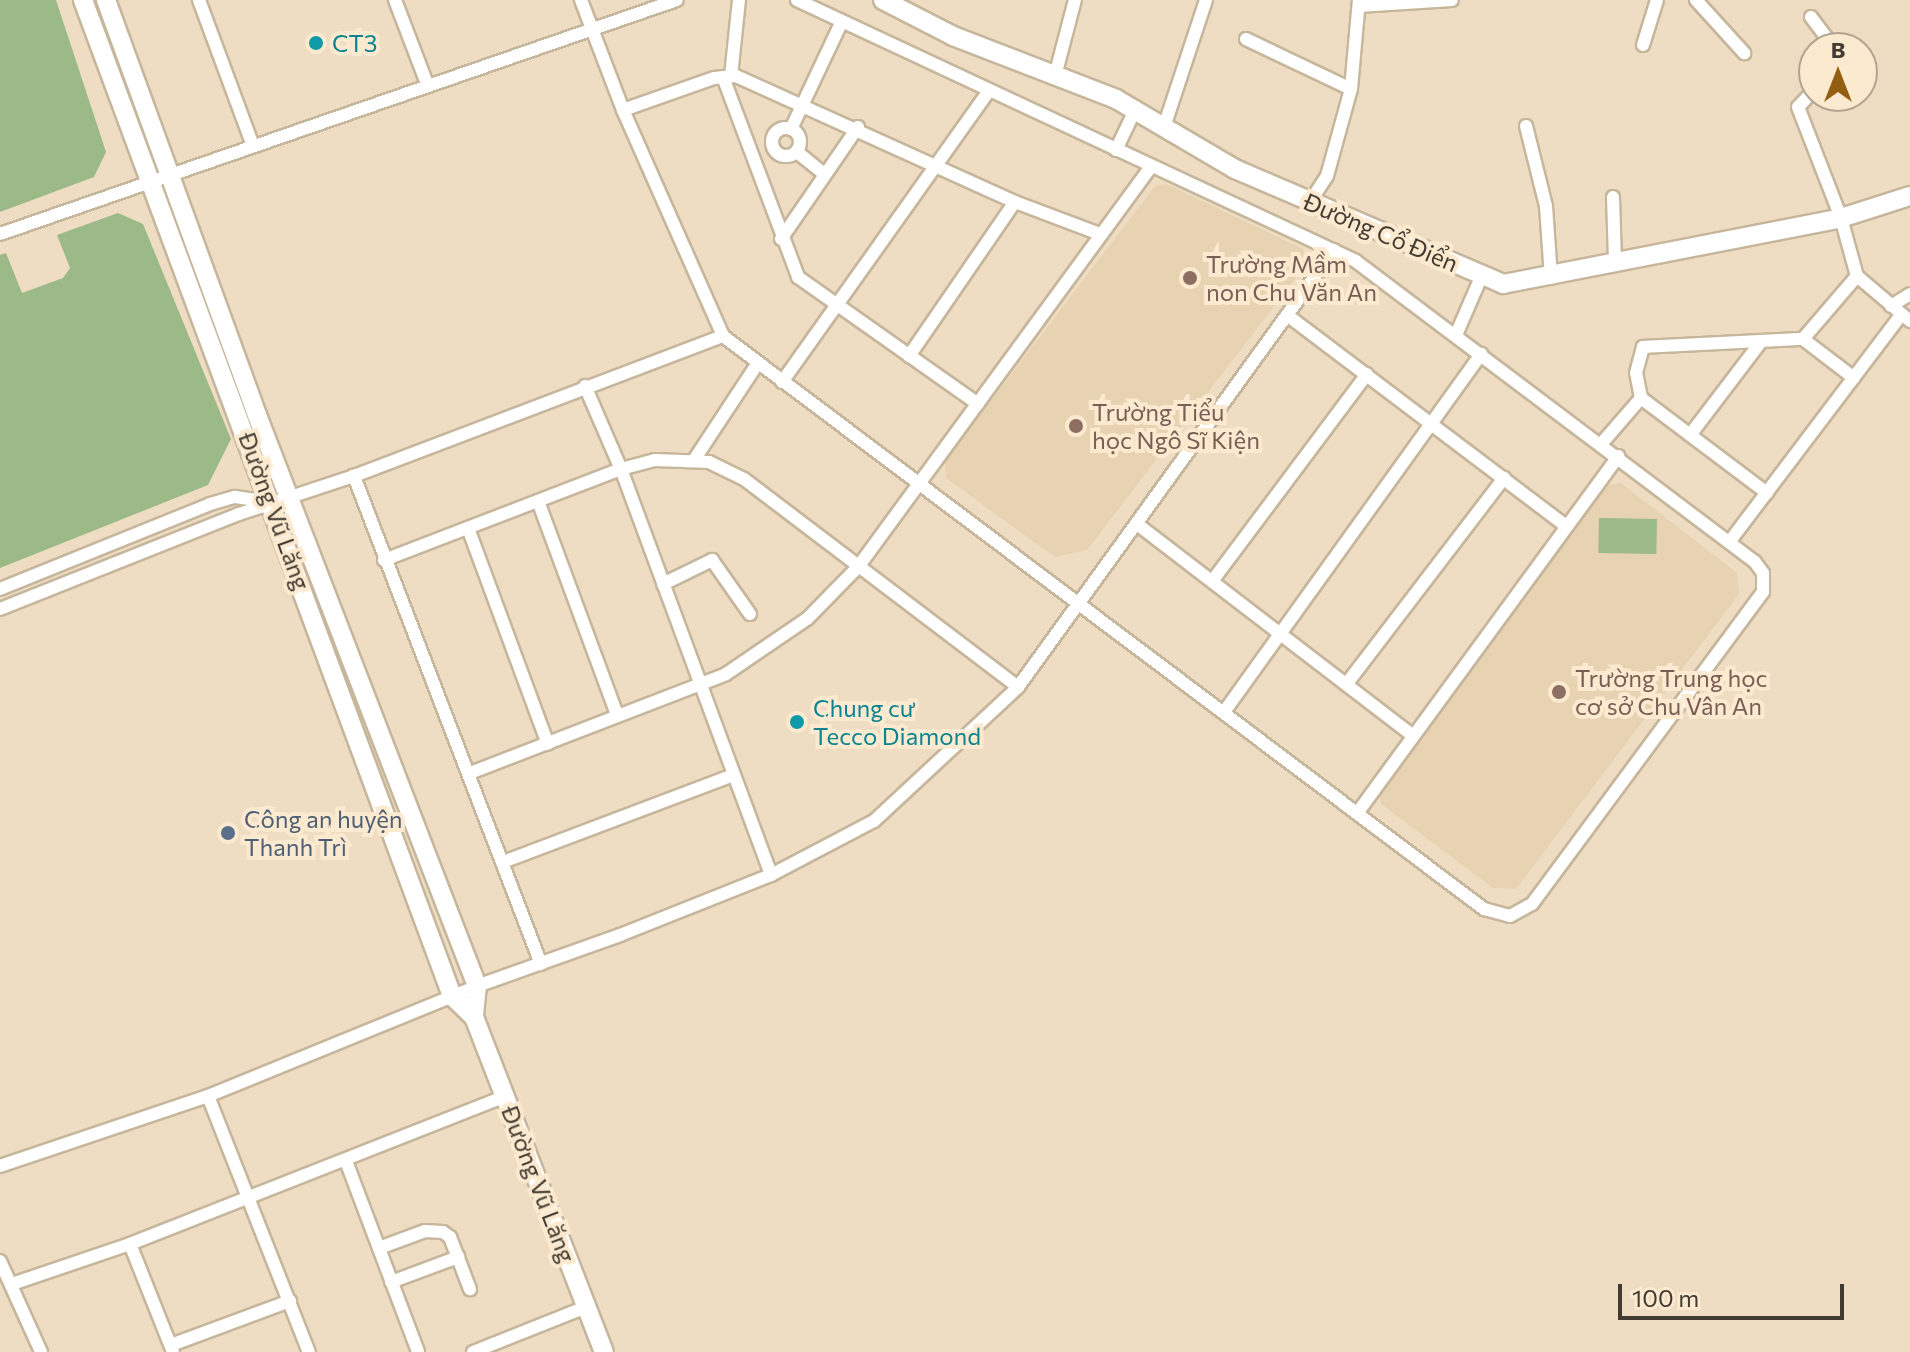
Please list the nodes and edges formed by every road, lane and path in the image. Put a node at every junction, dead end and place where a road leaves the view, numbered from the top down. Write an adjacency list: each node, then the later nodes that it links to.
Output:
1 (83, 0): 45 (main road, Đường Vũ Lăng)
2 (106, 0): 44 (main road, Đường Vũ Lăng)
3 (199, 0): 36 (street)
4 (395, 0): 25 (street)
5 (581, 0): 18 (street)
6 (677, 0): 18 (street)
7 (739, 0): 23 (street)
8 (797, 0): 17 (street)
9 (883, 0): 24 (main road, Đường Cổ Điển)
10 (1075, 0): 24 (street)
11 (1206, 0): 34 (street)
12 (1452, 0): 15 (street)
13 (1657, 0): 21 (street)
14 (1696, 0): 22 (street)
15 (1359, 3): 26 (street)
16 (1811, 17): 19 (street)
17 (842, 21): 27 (street); 28 (street)
18 (591, 27): 25 (street); 29 (street)
19 (1822, 32)
20 (1246, 39): 26 (street)
21 (1643, 45)
22 (1744, 53)
23 (727, 76): 28 (street); 29 (street); 40 (street)
24 (1055, 76): 30 (main road, Đường Cổ Điển)
25 (427, 84): 36 (street)
26 (1351, 89): 49 (street)
27 (989, 91): 38 (street); 41 (street)
28 (804, 102): 33 (street); 35 (street)
29 (623, 110): 65 (street)
30 (1135, 110): 34 (main road, Đường Cổ Điển); 38 (street)
31 (1800, 112): 50 (street)
32 (1526, 126): 58 (street)
33 (858, 127): 41 (street); 43 (street)
34 (1164, 127): 49 (main road, Đường Cổ Điển)
35 (791, 129): 37 (street); 39 (street)
36 (253, 146): 44 (street)
37 (773, 148): 39 (street); 40 (street)
38 (1116, 150): 42 (street)
39 (797, 152): 43 (street)
40 (750, 156): 53 (street)
41 (941, 165): 48 (street); 60 (street)
42 (1151, 166): 52 (street); 54 (street)
43 (825, 175): 53 (street)
44 (167, 176): 45 (street); 87 (main road, Đường Vũ Lăng)
45 (148, 183): 51 (street); 87 (main road, Đường Vũ Lăng)
46 (1910, 196): 50 (main road, Đường Cổ Điển)
47 (1613, 197): 55 (street)
48 (1015, 202): 52 (street); 69 (street)
49 (1310, 202): 56 (main road, Đường Cổ Điển)
50 (1841, 218): 55 (main road, Đường Cổ Điển); 57 (street)
51 (0, 234)
52 (1100, 234): 76 (street)
53 (781, 239): 60 (street)
54 (1334, 250): 62 (street); 64 (street)
55 (1615, 262): 58 (main road, Đường Cổ Điển)
56 (1482, 275): 58 (main road, Đường Cổ Điển); 64 (street)
57 (1857, 276): 61 (street); 66 (street)
58 (1551, 278)
59 (1910, 294): 61 (street)
60 (839, 306): 69 (street); 73 (street)
61 (1891, 306): 63 (street)
62 (1287, 315): 71 (street); 89 (street)
63 (1906, 318): 72 (street)
64 (1456, 335): 68 (street)
65 (723, 336): 70 (street); 74 (street)
66 (1803, 339): 67 (street); 72 (street)
67 (1760, 343): 75 (street); 78 (street)
68 (1481, 354): 77 (street); 79 (street)
69 (909, 356): 76 (street)
70 (758, 363): 73 (street); 81 (street)
71 (1367, 374): 77 (street); 95 (street)
72 (1854, 378): 86 (street)
73 (782, 382): 85 (street)
74 (585, 386): 82 (street); 83 (street)
75 (1641, 398): 78 (street); 79 (street)
76 (978, 404): 85 (street)
77 (1432, 422): 84 (street); 102 (street)
78 (1690, 435): 86 (street)
79 (1602, 443): 80 (street)
80 (1619, 456): 90 (street); 92 (street)
81 (694, 460): 82 (street); 94 (street)
82 (621, 469): 88 (street); 96 (street)
83 (354, 476): 87 (street); 93 (street)
84 (1504, 478): 90 (street); 103 (street)
85 (917, 486): 94 (street); 99 (street)
86 (1767, 493): 92 (street)
87 (281, 501): 97 (street); 98 (street); 116 (main road, Đường Vũ Lăng); 117 (main road, Đường Vũ Lăng)
88 (538, 501): 91 (street); 107 (street)
89 (1137, 524): 95 (street); 99 (street)
90 (1566, 526): 108 (street)
91 (468, 528): 93 (street); 109 (street)
92 (1730, 541): 112 (street)
93 (384, 560): 110 (street)
94 (858, 567): 104 (street); 105 (street)
95 (1213, 580): 102 (street)
96 (663, 584): 101 (street); 104 (street)
97 (4, 588): 98 (street)
98 (16, 603): 100 (street)
99 (1077, 606): 105 (street); 106 (street)
100 (0, 609)
101 (750, 614)
102 (1281, 631): 103 (street); 106 (street)
103 (1348, 682): 108 (street)
104 (700, 685): 107 (street); 111 (street)
105 (1018, 687): 114 (street)
106 (1224, 712): 112 (street)
107 (617, 715): 109 (street)
108 (1411, 734): 112 (street)
109 (548, 744): 110 (street)
110 (470, 773): 113 (street)
111 (733, 775): 113 (street); 114 (street)
112 (1358, 812)
113 (503, 862): 115 (street)
114 (771, 875): 115 (street)
115 (541, 964): 116 (street)
116 (477, 986): 117 (street); 118 (main road, Đường Vũ Lăng)
117 (452, 996): 118 (main road, Đường Vũ Lăng); 119 (street)
118 (474, 1017): 120 (main road, Đường Vũ Lăng)
119 (208, 1096): 122 (street); 123 (street)
120 (506, 1096): 121 (street); 132 (main road, Đường Vũ Lăng)
121 (346, 1161): 123 (street); 125 (street)
122 (0, 1166)
123 (250, 1196): 124 (street); 131 (street)
124 (130, 1244): 129 (street); 133 (street)
125 (379, 1248): 126 (street); 128 (street)
126 (458, 1257): 128 (street); 130 (street)
127 (0, 1261): 129 (street)
128 (391, 1282): 136 (street)
129 (12, 1284): 134 (street)
130 (470, 1289)
131 (290, 1301): 133 (street); 135 (street)
132 (586, 1307): 137 (street); 138 (main road, Đường Vũ Lăng)
133 (172, 1349)
134 (41, 1352)
135 (309, 1352)
136 (418, 1352)
137 (473, 1352)
138 (604, 1352)

